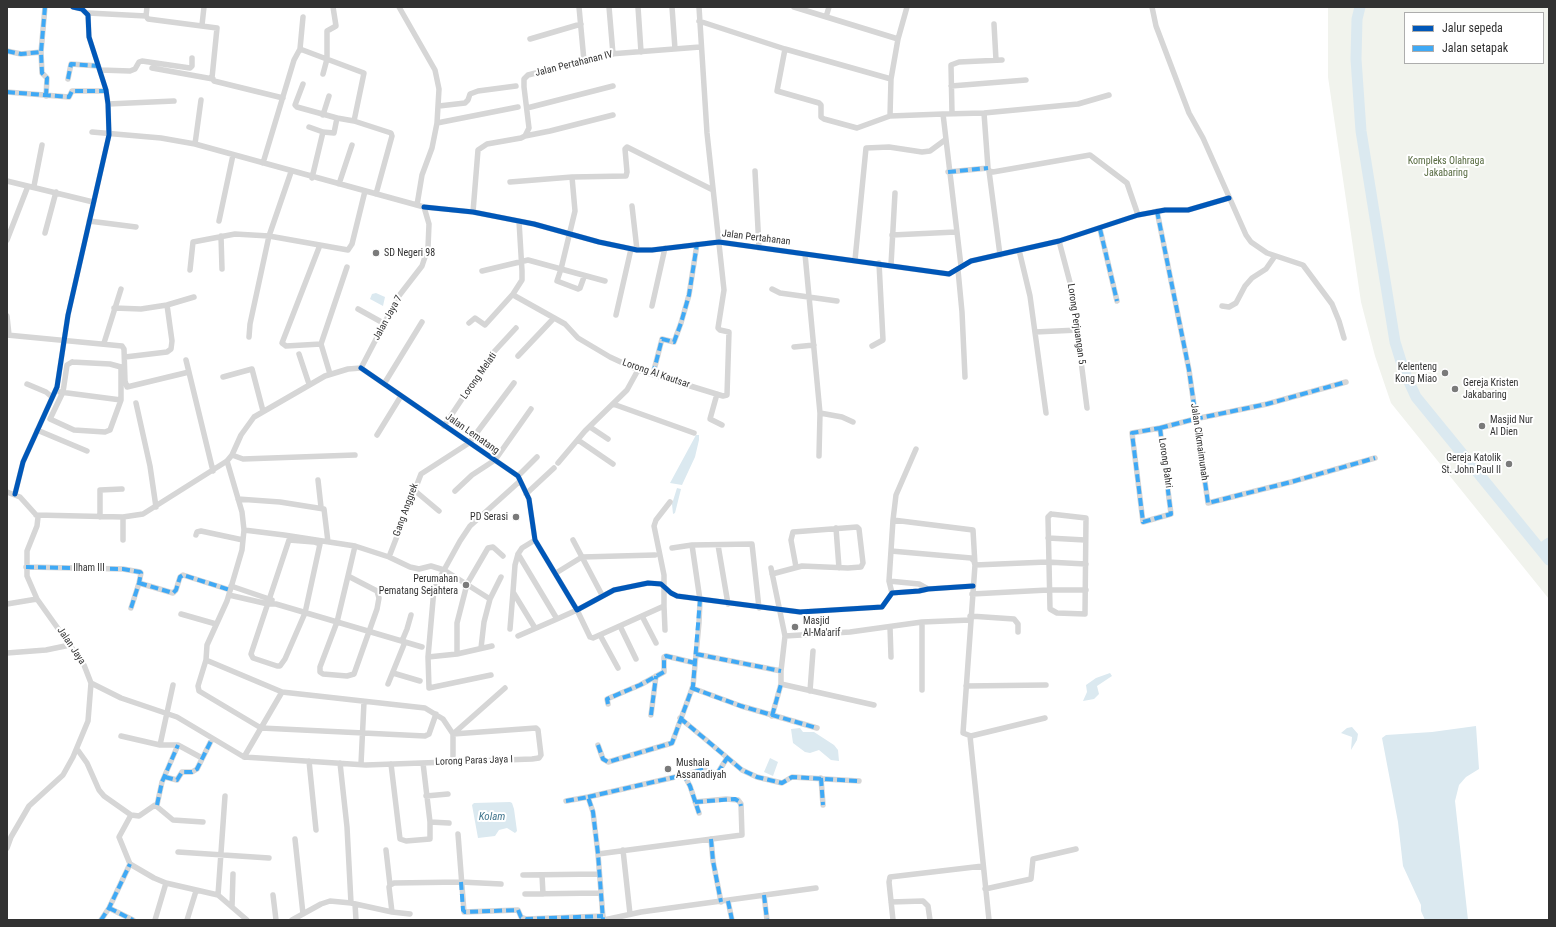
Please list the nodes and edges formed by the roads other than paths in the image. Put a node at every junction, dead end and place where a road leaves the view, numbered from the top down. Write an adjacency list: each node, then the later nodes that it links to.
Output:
1 (45, 7): 31 (street)
2 (73, 7): 16 (street)
3 (147, 7): 17 (street)
4 (204, 7): 23 (street)
5 (333, 7): 35 (street)
6 (399, 7): 57 (street)
7 (579, 7): 21 (street)
8 (609, 7): 33 (street)
9 (638, 7): 32 (street)
10 (672, 7): 28 (street)
11 (699, 7): 20 (street)
12 (794, 7): 18 (street)
13 (829, 7): 18 (street)
14 (907, 7): 25 (street)
15 (1152, 7): 95 (street)
16 (88, 12): 17 (street); 37 (street)
17 (146, 16): 23 (street)
18 (826, 16): 25 (street)
19 (303, 17): 27 (street)
20 (699, 21): 26 (street); 29 (street)
21 (581, 24): 24 (street); 36 (street)
22 (994, 24): 47 (street)
23 (202, 25): 41 (street)
24 (530, 39)
25 (898, 39): 42 (street)
26 (700, 47): 28 (street, Jalan Pertahanan IV); 90 (street)
27 (300, 49): 35 (street); 53 (street)
28 (675, 49): 32 (street, Jalan Pertahanan IV)
29 (785, 49): 42 (street); 65 (street)
30 (7, 51): 31 (street)
31 (41, 52): 51 (street)
32 (641, 52): 33 (street, Jalan Pertahanan IV)
33 (613, 54): 36 (street, Jalan Pertahanan IV)
34 (192, 58): 37 (street)
35 (327, 59): 39 (street); 67 (street)
36 (584, 61): 59 (street, Jalan Pertahanan IV)
37 (99, 68): 40 (street); 48 (street)
38 (152, 68): 41 (street)
39 (323, 74)
40 (68, 79)
41 (213, 79): 53 (street)
42 (891, 79): 65 (street)
43 (1026, 80): 47 (street)
44 (303, 84): 63 (street)
45 (516, 86): 57 (street)
46 (613, 86): 59 (street)
47 (951, 86): 60 (street)
48 (106, 91): 51 (street); 56 (street)
49 (7, 92): 51 (street)
50 (1109, 94): 61 (street)
51 (46, 96)
52 (329, 96): 63 (street)
53 (283, 98): 79 (street)
54 (202, 100): 75 (street)
55 (174, 101): 56 (street)
56 (108, 104): 72 (street)
57 (439, 106): 68 (street)
58 (518, 107): 68 (street)
59 (527, 108): 73 (street, Jalan Pertahanan IV)
60 (952, 113): 61 (street); 62 (street)
61 (984, 113): 80 (street)
62 (942, 114): 65 (street); 74 (street)
63 (323, 115): 66 (street)
64 (613, 115): 73 (street)
65 (890, 116)
66 (337, 118): 67 (street); 71 (street)
67 (354, 121): 94 (street)
68 (437, 123): 97 (street)
69 (309, 127): 71 (street)
70 (92, 132): 72 (street, Jalan Pertahanan)
71 (323, 132): 84 (street)
72 (109, 134): 75 (street, Jalan Pertahanan); 96 (street)
73 (525, 136): 101 (street)
74 (945, 140): 83 (street); 126 (street)
75 (195, 144): 78 (street, Jalan Pertahanan)
76 (42, 145): 89 (street)
77 (352, 145): 88 (street)
78 (233, 155): 79 (street, Jalan Pertahanan); 104 (street)
79 (263, 164): 82 (street, Jalan Pertahanan)
80 (988, 169): 83 (street); 102 (street); 124 (street)
81 (755, 171): 120 (street)
82 (291, 172): 84 (street, Jalan Pertahanan); 113 (street)
83 (948, 172): 108 (street)
84 (312, 178): 88 (street, Jalan Pertahanan)
85 (572, 178): 87 (street); 90 (street); 110 (street)
86 (7, 181): 89 (street)
87 (510, 182)
88 (339, 184): 91 (street, Jalan Pertahanan)
89 (31, 186): 92 (street); 114 (street)
90 (713, 190): 116 (street)
91 (365, 191): 94 (street, Jalan Pertahanan); 118 (street)
92 (56, 192): 96 (street); 109 (street)
93 (895, 193): 111 (street)
94 (376, 194): 97 (street, Jalan Pertahanan)
95 (1229, 198): 100 (street, Jalan Pertahanan); 125 (street)
96 (93, 202): 103 (street)
97 (417, 205): 99 (street, Jalan Pertahanan)
98 (632, 206): 121 (street)
99 (424, 207): 101 (street, Jalan Pertahanan); 155 (street, Jalan Jaya 7)
100 (1157, 211): 102 (street, Jalan Pertahanan); 196 (street, Jalan Cikmaimunah)
101 (473, 212): 105 (street, Jalan Pertahanan)
102 (1138, 215): 107 (street, Jalan Pertahanan)
103 (89, 220): 106 (street); 162 (street)
104 (219, 221)
105 (519, 221): 110 (street, Jalan Pertahanan); 127 (street)
106 (136, 227)
107 (1100, 229): 115 (street, Jalan Pertahanan); 144 (street)
108 (956, 232): 111 (street); 131 (street)
109 (45, 233)
110 (570, 234): 121 (street, Jalan Pertahanan); 133 (street)
111 (892, 235): 129 (street)
112 (221, 236): 113 (street); 132 (street); 134 (street)
113 (269, 236): 118 (street); 160 (street)
114 (7, 240)
115 (1060, 241): 122 (street, Jalan Pertahanan); 157 (street, Lorong Perjuangan 5)
116 (719, 242): 117 (street, Jalan Pertahanan); 120 (street, Jalan Pertahanan); 186 (street, Lorong Al Kautsar)
117 (697, 244): 119 (street, Jalan Pertahanan); 176 (street)
118 (320, 245): 164 (street)
119 (665, 248): 121 (street, Jalan Pertahanan); 146 (street)
120 (759, 248): 123 (street, Jalan Pertahanan)
121 (634, 249): 150 (street)
122 (1019, 250): 124 (street, Jalan Pertahanan); 158 (street)
123 (805, 254): 126 (street, Jalan Pertahanan); 141 (street)
124 (1000, 255): 131 (street, Jalan Pertahanan)
125 (1275, 256): 147 (street); 161 (street)
126 (855, 260): 128 (street, Jalan Pertahanan)
127 (521, 262): 133 (street); 135 (street); 140 (street)
128 (879, 264): 129 (street, Jalan Pertahanan); 166 (street)
129 (891, 265): 131 (street, Jalan Pertahanan)
130 (347, 267): 164 (street)
131 (959, 268): 178 (street)
132 (222, 269)
133 (560, 269): 136 (street); 136 (street)
134 (190, 270)
135 (482, 272)
136 (584, 276): 137 (street)
137 (605, 280)
138 (121, 289): 148 (street)
139 (772, 290): 141 (street)
140 (513, 294): 152 (street, Lorong Al Kautsar); 154 (street)
141 (809, 296): 143 (street); 165 (street)
142 (194, 297): 145 (street)
143 (837, 301)
144 (1117, 301)
145 (167, 305): 148 (street); 170 (street)
146 (652, 306)
147 (1222, 306)
148 (114, 308): 163 (street)
149 (358, 309): 155 (street)
150 (616, 315)
151 (7, 316): 159 (street)
152 (554, 318): 169 (street); 173 (street, Lorong Al Kautsar)
153 (422, 322): 183 (street)
154 (469, 323)
155 (385, 324): 172 (street, Jalan Jaya 7)
156 (516, 328): 199 (street, Lorong Melati)
157 (1078, 330): 158 (street); 191 (street, Lorong Perjuangan 5)
158 (1036, 332): 195 (street)
159 (8, 335): 162 (street)
160 (249, 337)
161 (1344, 338)
162 (64, 339): 163 (street); 185 (street)
163 (104, 343): 170 (street)
164 (321, 344): 175 (street)
165 (814, 345): 167 (street); 194 (street)
166 (872, 346)
167 (794, 347)
168 (299, 354): 182 (street)
169 (518, 356)
170 (125, 357): 174 (street)
171 (186, 360): 174 (street)
172 (361, 368): 175 (street); 183 (street, Jalan Lematang)
173 (638, 370): 176 (street, Lorong Al Kautsar); 190 (street)
174 (189, 372): 218 (street)
175 (330, 374): 182 (street)
176 (653, 374): 186 (street, Lorong Al Kautsar)
177 (223, 377): 193 (street)
178 (965, 378)
179 (1346, 382): 196 (street)
180 (514, 383): 207 (street)
181 (27, 384): 185 (street)
182 (309, 384): 193 (street)
183 (384, 384): 187 (street, Jalan Lematang)
184 (62, 392): 185 (street); 188 (street); 188 (street); 188 (street)
185 (53, 394): 202 (street)
186 (717, 394): 198 (street)
187 (401, 396): 199 (street, Jalan Lematang); 204 (street)
188 (121, 400)
189 (136, 403): 229 (street)
190 (613, 404): 200 (street); 203 (street)
191 (1087, 408)
192 (531, 410): 216 (street)
193 (263, 411): 211 (street)
194 (820, 413): 197 (street); 212 (street)
195 (1046, 413)
196 (1195, 419): 201 (street); 214 (street, Jalan Cikmaimunah)
197 (853, 422)
198 (722, 425)
199 (444, 426): 207 (street, Jalan Lematang)
200 (590, 427): 205 (street); 206 (street)
201 (1160, 428): 201 (street, Lorong Bahri)
202 (37, 430): 209 (street); 225 (street)
203 (694, 433)
204 (377, 435)
205 (608, 439)
206 (578, 440): 217 (street); 226 (street)
207 (470, 443): 216 (street, Jalan Lematang); 222 (street, Gang Anggrek)
208 (916, 449): 235 (street)
209 (87, 451)
210 (355, 455): 211 (street)
211 (232, 456): 215 (street)
212 (819, 456)
213 (537, 458): 219 (street)
214 (1375, 458)
215 (228, 460): 218 (street); 227 (street)
216 (495, 460): 219 (street, Jalan Lematang); 223 (street)
217 (613, 464)
218 (213, 471): 229 (street)
219 (519, 479): 226 (street); 262 (street)
220 (318, 480): 230 (street)
221 (122, 489): 233 (street)
222 (414, 490): 231 (street); 254 (street, Gang Anggrek)
223 (456, 491)
224 (7, 492): 225 (street)
225 (15, 494): 232 (street)
226 (526, 494): 242 (street)
227 (238, 499): 230 (street); 237 (street)
228 (670, 502): 269 (street)
229 (156, 507): 234 (street)
230 (320, 507): 245 (street)
231 (438, 511)
232 (36, 515): 233 (street); 259 (street, Jalan Jaya)
233 (100, 517): 234 (street)
234 (123, 517): 240 (street)
235 (893, 520): 250 (street); 258 (street)
236 (836, 528): 260 (street); 261 (street); 261 (street)
237 (244, 530): 241 (street); 245 (street)
238 (196, 535): 241 (street)
239 (1048, 538): 244 (street); 244 (street); 256 (street)
240 (124, 540)
241 (243, 540): 272 (street)
242 (535, 540): 251 (street); 263 (street)
243 (573, 540): 255 (street)
244 (1085, 540): 257 (street)
245 (328, 542): 248 (street)
246 (692, 545): 247 (street); 249 (street); 284 (street)
247 (718, 545): 288 (street); 291 (street)
248 (355, 546): 254 (street); 264 (street)
249 (672, 548)
250 (891, 552): 258 (street); 266 (street)
251 (518, 554): 276 (street); 299 (street)
252 (655, 555): 255 (street)
253 (503, 556): 268 (street)
254 (389, 557): 262 (street)
255 (582, 557): 263 (street); 279 (street)
256 (1048, 562): 257 (street); 258 (street); 273 (street)
257 (1086, 564): 274 (street)
258 (975, 565): 270 (street)
259 (26, 567): 267 (street, Ilham III); 281 (street, Jalan Jaya)
260 (796, 567): 261 (street); 293 (street)
261 (839, 568)
262 (444, 570): 268 (street); 324 (street)
263 (556, 573): 292 (street)
264 (348, 576): 300 (street); 308 (street)
265 (501, 577): 282 (street)
266 (889, 581): 271 (street); 277 (street)
267 (139, 583): 272 (street); 290 (street)
268 (467, 584): 282 (street); 321 (street)
269 (665, 586): 279 (street); 284 (street); 289 (street)
270 (973, 586): 271 (street); 278 (street)
271 (928, 589): 277 (street)
272 (230, 590): 275 (street); 283 (street); 302 (street)
273 (1048, 590): 274 (street); 274 (street); 278 (street)
274 (1086, 590)
275 (253, 592): 280 (street); 283 (street)
276 (513, 592): 305 (street); 306 (street)
277 (892, 593): 293 (street)
278 (972, 594): 298 (street)
279 (602, 595): 292 (street)
280 (271, 598): 286 (street); 287 (street); 294 (street)
281 (37, 599): 285 (street); 315 (street, Jalan Jaya)
282 (490, 599): 318 (street)
283 (251, 600): 286 (street)
284 (700, 600): 288 (street); 322 (street)
285 (7, 604)
286 (268, 604): 287 (street); 294 (street)
287 (276, 604): 294 (street)
288 (728, 604): 291 (street)
289 (664, 606): 297 (street); 307 (street)
290 (131, 608)
291 (759, 608): 293 (street)
292 (577, 610): 299 (street); 310 (street)
293 (780, 610): 312 (street)
294 (304, 613): 300 (street)
295 (181, 614): 302 (street)
296 (411, 615): 313 (street)
297 (642, 616): 303 (street); 314 (street)
298 (970, 618): 301 (street); 309 (street); 339 (street)
299 (557, 619): 305 (street)
300 (337, 622): 308 (street); 308 (street)
301 (922, 622): 304 (street); 342 (street)
302 (216, 624): 326 (street)
303 (620, 626): 310 (street); 325 (street)
304 (890, 627): 312 (street); 323 (street)
305 (535, 628): 311 (street)
306 (510, 629)
307 (665, 630)
308 (369, 632): 313 (street)
309 (1018, 632)
310 (600, 635): 328 (street)
311 (518, 636)
312 (784, 636): 329 (street)
313 (403, 641): 317 (street); 330 (street)
314 (656, 643)
315 (70, 645): 320 (street); 334 (street, Jalan Jaya)
316 (492, 646): 318 (street)
317 (422, 647)
318 (481, 648): 321 (street)
319 (813, 651): 343 (street)
320 (7, 654)
321 (457, 654): 324 (street)
322 (696, 654): 327 (street); 329 (street)
323 (891, 657)
324 (428, 658): 331 (street)
325 (636, 659)
326 (206, 660): 344 (street); 354 (street)
327 (695, 663): 332 (street); 341 (street)
328 (618, 668)
329 (781, 671): 337 (street)
330 (393, 673): 333 (street); 336 (street)
331 (491, 675)
332 (656, 676): 346 (street); 350 (street)
333 (420, 681)
334 (91, 683): 348 (street); 364 (street, Jalan Jaya)
335 (173, 684): 348 (street)
336 (388, 684)
337 (781, 684): 343 (street); 351 (street)
338 (1046, 685): 339 (street)
339 (966, 686): 359 (street)
340 (504, 688): 357 (street)
341 (692, 688): 351 (street); 352 (street)
342 (922, 690)
343 (810, 691): 347 (street)
344 (282, 692): 345 (street); 354 (street)
345 (364, 702): 349 (street); 356 (street)
346 (608, 704)
347 (874, 705)
348 (167, 714): 360 (street); 361 (street)
349 (436, 714): 356 (street); 357 (street)
350 (651, 715)
351 (772, 716): 355 (street)
352 (680, 718): 363 (street); 367 (street)
353 (1045, 718): 359 (street)
354 (261, 728): 356 (street); 365 (street)
355 (817, 728)
356 (362, 734): 372 (street)
357 (453, 734): 369 (street); 369 (street, Lorong Paras Jaya I)
358 (121, 736): 361 (street)
359 (970, 736): 404 (street)
360 (212, 739): 365 (street); 366 (street)
361 (160, 745): 362 (street)
362 (178, 745): 366 (street); 375 (street)
363 (598, 745)
364 (77, 749): 387 (street); 395 (street, Jalan Jaya)
365 (244, 757): 368 (street, Lorong Paras Jaya I)
366 (202, 758): 375 (street)
367 (728, 758): 374 (street); 376 (street)
368 (309, 761): 370 (street, Lorong Paras Jaya I); 391 (street)
369 (453, 762): 371 (street, Lorong Paras Jaya I)
370 (340, 763): 372 (street, Lorong Paras Jaya I); 425 (street)
371 (423, 763): 373 (street, Lorong Paras Jaya I); 380 (street)
372 (361, 764): 373 (street, Lorong Paras Jaya I)
373 (391, 764): 389 (street)
374 (684, 775): 381 (street); 383 (street)
375 (165, 777): 384 (street)
376 (821, 778): 377 (street); 385 (street)
377 (859, 781)
378 (448, 794): 380 (street)
379 (225, 796): 401 (street)
380 (426, 796): 389 (street)
381 (588, 797): 382 (street); 400 (street)
382 (566, 801)
383 (695, 802): 386 (street); 393 (street)
384 (157, 805): 387 (street); 388 (street)
385 (822, 805)
386 (698, 813)
387 (131, 815): 403 (street)
388 (203, 822)
389 (430, 822): 390 (street)
390 (449, 823)
391 (316, 830)
392 (458, 834): 409 (street)
393 (711, 839): 397 (street); 423 (street)
394 (295, 840): 429 (street)
395 (7, 848)
396 (386, 850): 412 (street)
397 (623, 850): 400 (street); 431 (street)
398 (1076, 850): 414 (street)
399 (178, 852): 401 (street)
400 (598, 854): 406 (street)
401 (222, 856): 402 (street); 421 (street)
402 (269, 858)
403 (130, 864): 410 (street); 427 (street)
404 (983, 866): 414 (street); 424 (street)
405 (233, 874): 426 (street)
406 (599, 874): 408 (street); 416 (street)
407 (523, 875): 408 (street)
408 (542, 875): 418 (street)
409 (461, 882): 411 (street); 412 (street); 432 (street)
410 (166, 883): 415 (street); 435 (street)
411 (501, 884)
412 (390, 885): 428 (street)
413 (816, 888): 420 (street)
414 (985, 889): 445 (street)
415 (196, 891): 421 (street); 436 (street)
416 (600, 893): 418 (street); 432 (street)
417 (525, 894): 418 (street)
418 (543, 894)
419 (273, 895): 438 (street)
420 (764, 895): 422 (street); 442 (street)
421 (218, 896): 426 (street)
422 (728, 901): 423 (street); 441 (street)
423 (721, 902): 431 (street)
424 (891, 902): 443 (street); 444 (street)
425 (353, 904): 428 (street); 429 (street); 440 (street)
426 (232, 907): 437 (street)
427 (109, 908): 433 (street); 434 (street)
428 (392, 912): 430 (street)
429 (303, 914): 439 (street)
430 (410, 914)
431 (630, 914): 432 (street)
432 (603, 918)
433 (101, 920)
434 (134, 920)
435 (154, 920)
436 (187, 920)
437 (248, 920)
438 (276, 920)
439 (292, 920)
440 (356, 920)
441 (732, 920)
442 (767, 920)
443 (893, 920)
444 (930, 920)
445 (989, 920)

